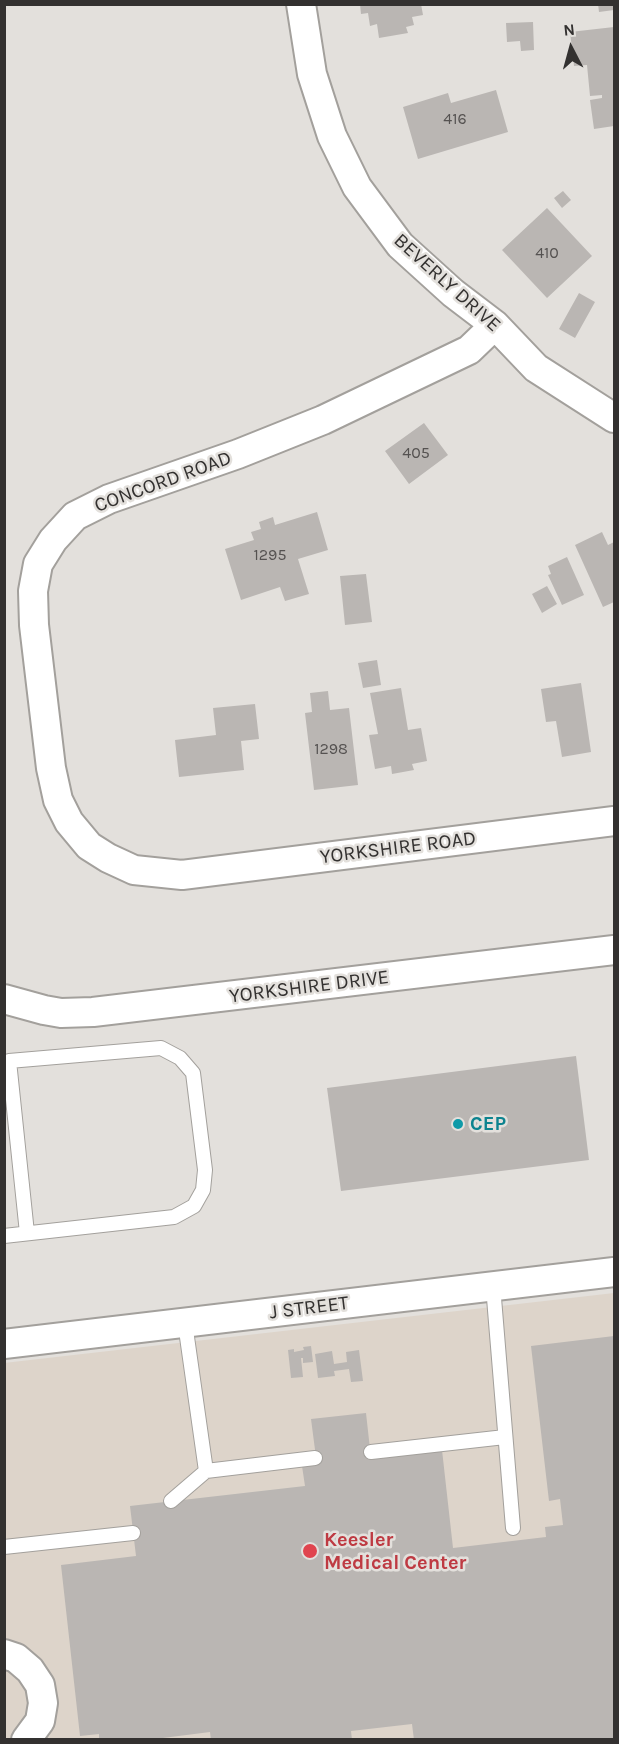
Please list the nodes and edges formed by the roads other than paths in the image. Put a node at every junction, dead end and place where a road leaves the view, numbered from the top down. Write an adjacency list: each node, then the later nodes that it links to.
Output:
1 (300, 4): 2 (street, BEVERLY DRIVE)
2 (495, 325): 3 (street, BEVERLY DRIVE); 5 (street, CONCORD ROAD)
3 (615, 418)
4 (615, 821): 5 (street, YORKSHIRE ROAD)
5 (182, 875)
6 (615, 950): 7 (street, YORKSHIRE DRIVE)
7 (4, 999)
8 (27, 1233): 8 (lane); 9 (lane)
9 (4, 1236)
10 (615, 1272): 11 (street, J STREET)
11 (494, 1287): 12 (street, J STREET); 14 (lane)
12 (185, 1323): 13 (street, J STREET); 17 (lane)
13 (4, 1344)
14 (505, 1437): 15 (lane); 19 (lane)
15 (370, 1452)
16 (315, 1458): 17 (lane)
17 (206, 1470): 18 (lane)
18 (171, 1501)
19 (513, 1528)
20 (133, 1533): 21 (lane)
21 (4, 1547)
22 (4, 1654): 23 (street)
23 (26, 1740)

